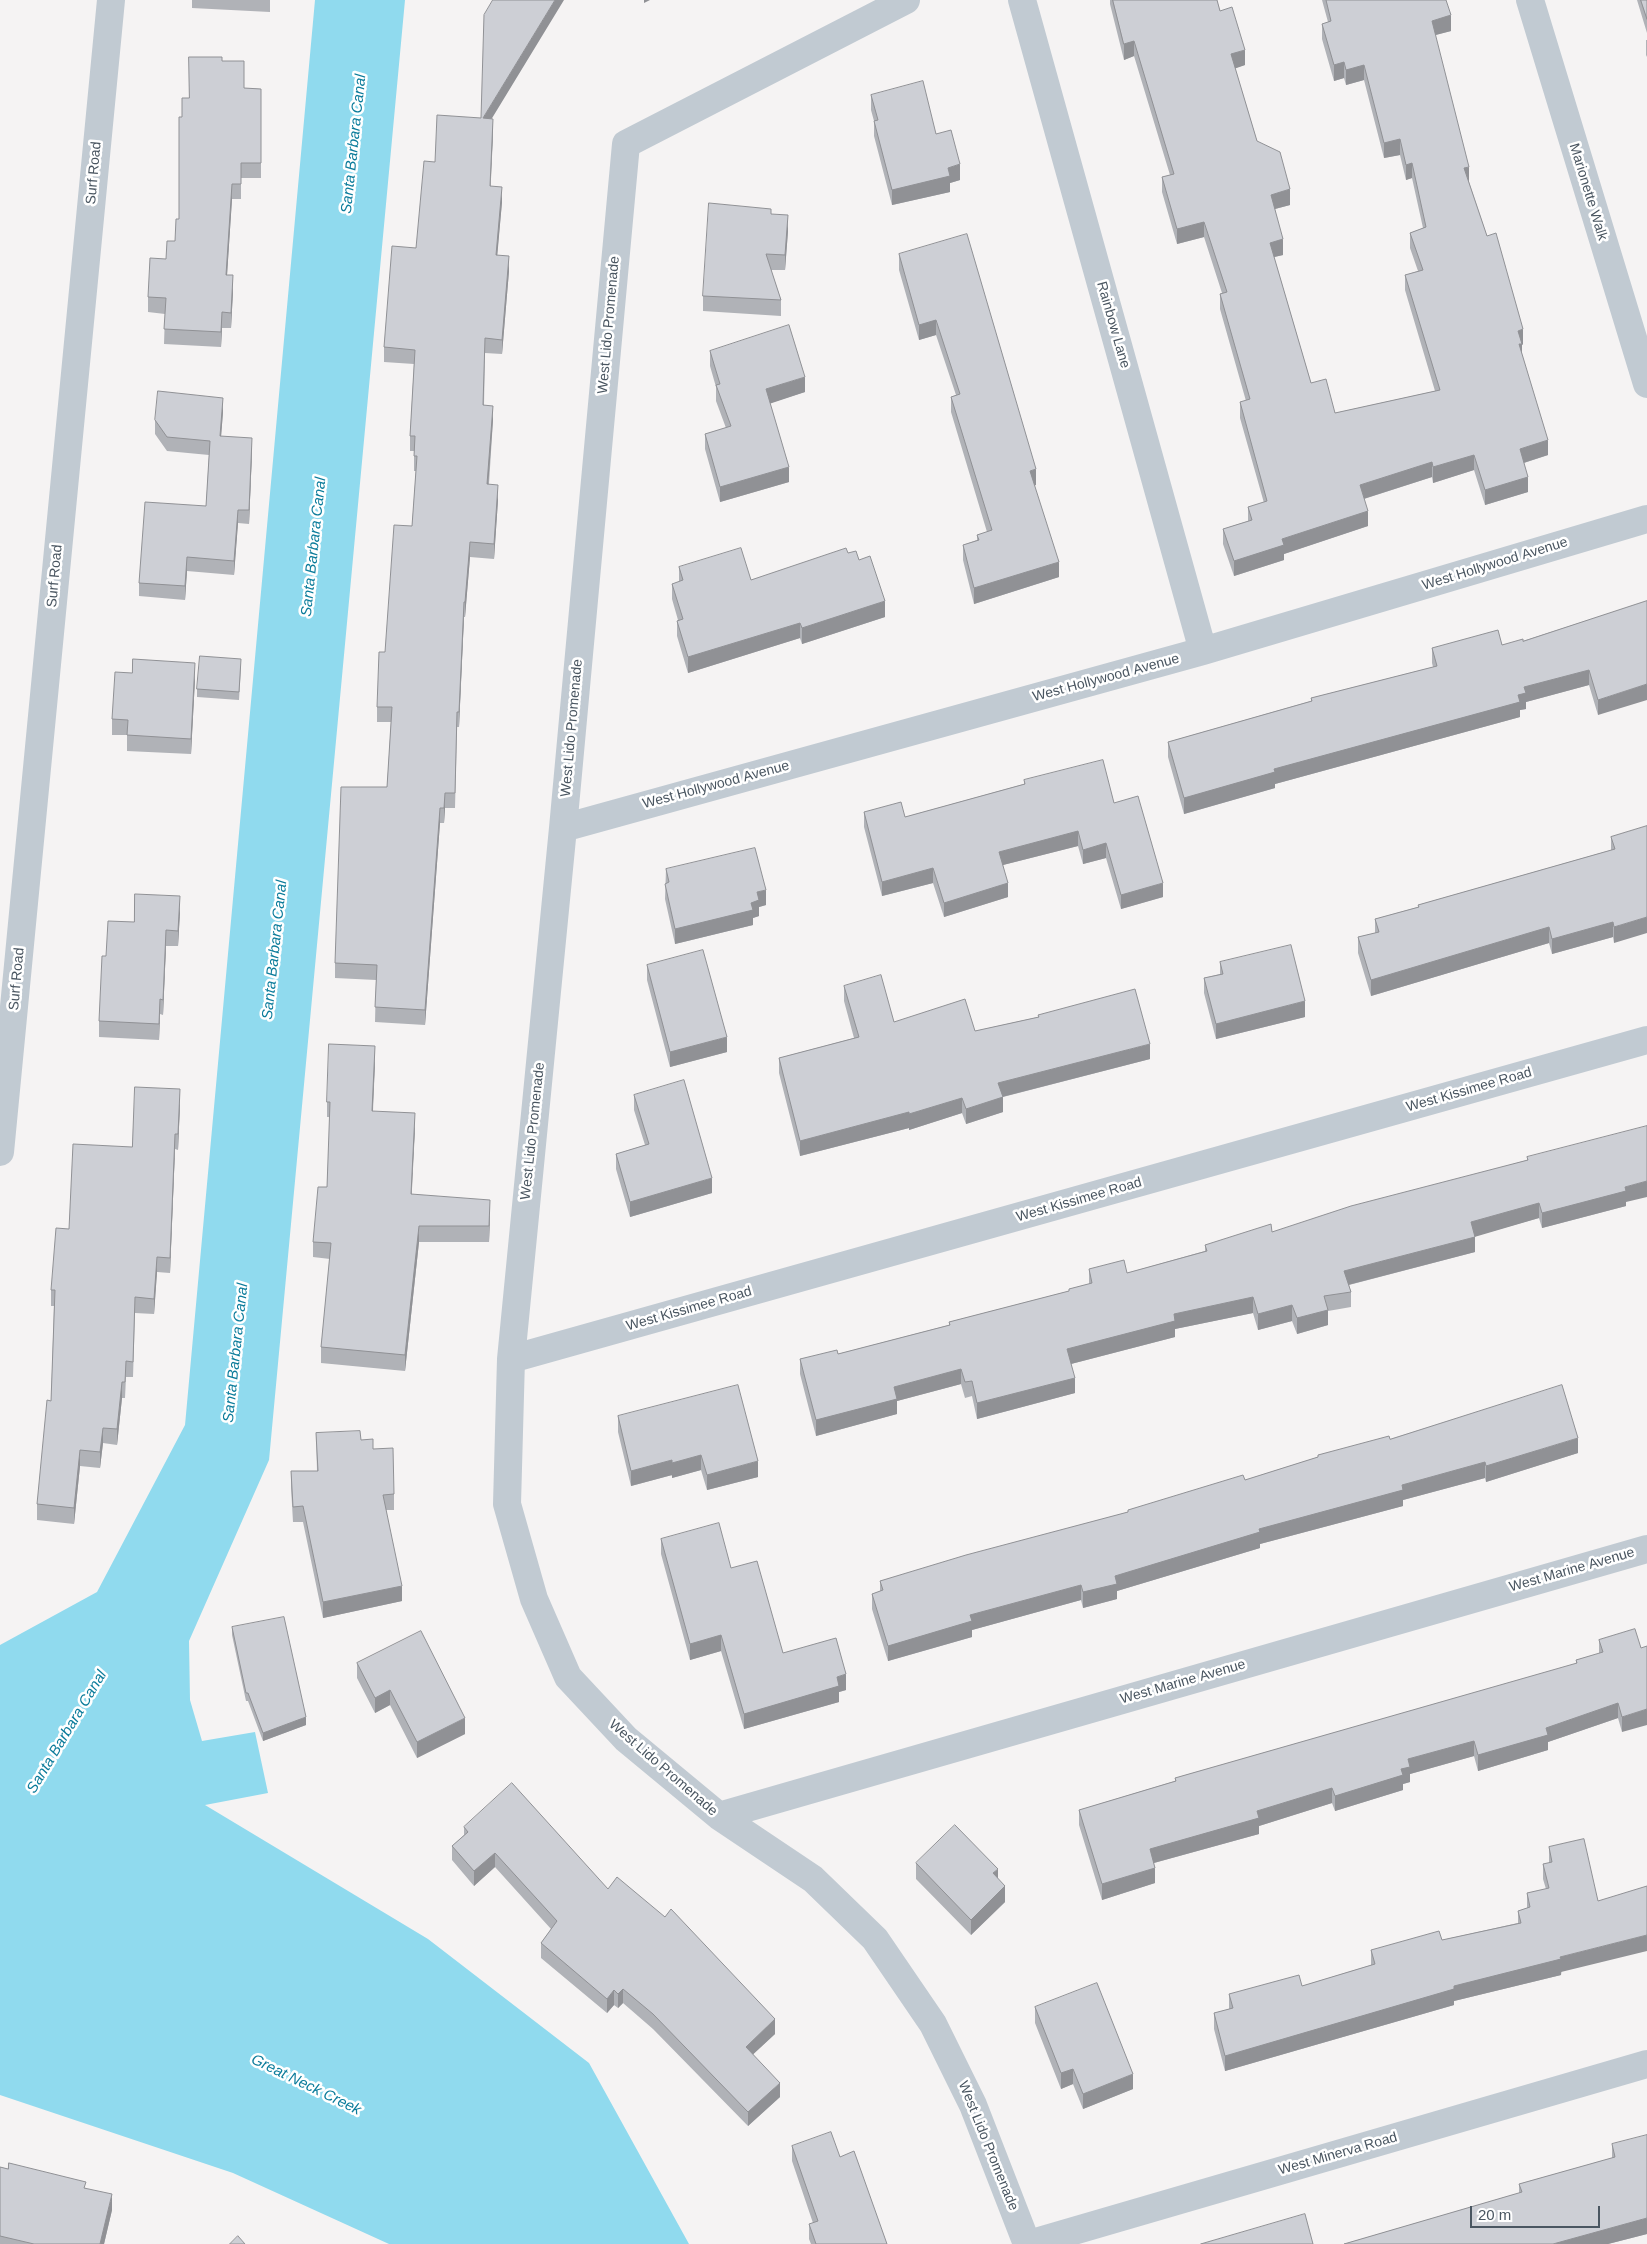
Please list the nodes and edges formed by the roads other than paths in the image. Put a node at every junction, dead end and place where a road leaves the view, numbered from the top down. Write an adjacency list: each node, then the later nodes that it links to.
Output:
1 (111, 0): 10 (street, Surf Road)
2 (906, 0): 8 (street, West Lido Promenade)
3 (1022, 0): 7 (street, Rainbow Lane)
4 (1530, 0): 5 (street, Marionette Walk)
5 (1647, 384)
6 (1647, 519): 7 (street, West Hollywood Avenue)
7 (1203, 651): 8 (street, West Hollywood Avenue)
8 (563, 828): 11 (street, West Lido Promenade)
9 (1647, 1040): 11 (street, West Kissimee Road)
10 (0, 1152)
11 (511, 1359): 13 (street, West Lido Promenade)
12 (1647, 1548): 13 (street, West Marine Avenue)
13 (718, 1816): 15 (street, West Lido Promenade)
14 (1647, 2064): 15 (street, West Minerva Road)
15 (1028, 2244)

